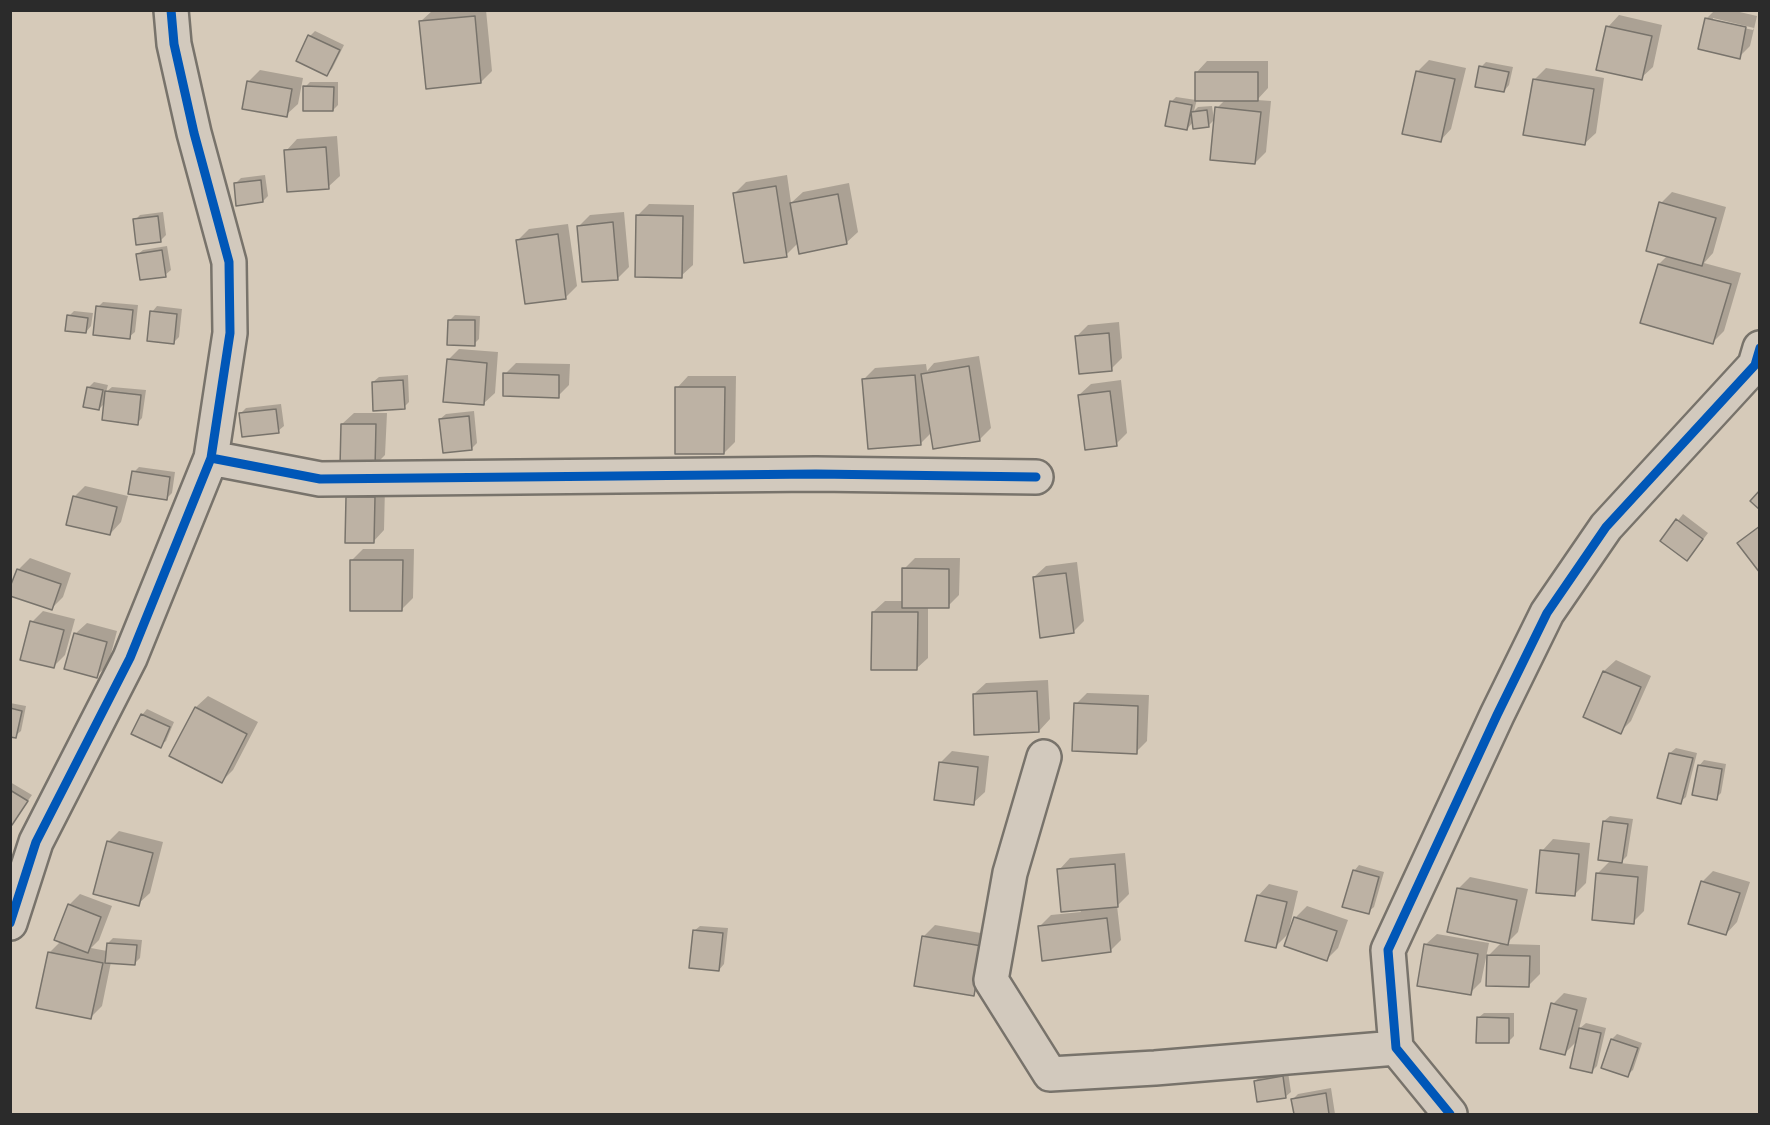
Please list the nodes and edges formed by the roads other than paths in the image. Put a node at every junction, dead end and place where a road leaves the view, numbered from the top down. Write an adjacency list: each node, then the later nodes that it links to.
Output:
1 (171, 10): 3 (street)
2 (1760, 348): 7 (street)
3 (211, 458): 4 (street); 6 (street)
4 (1036, 477)
5 (1044, 758): 7 (street)
6 (10, 923)
7 (1396, 1048): 8 (street)
8 (1450, 1114)

